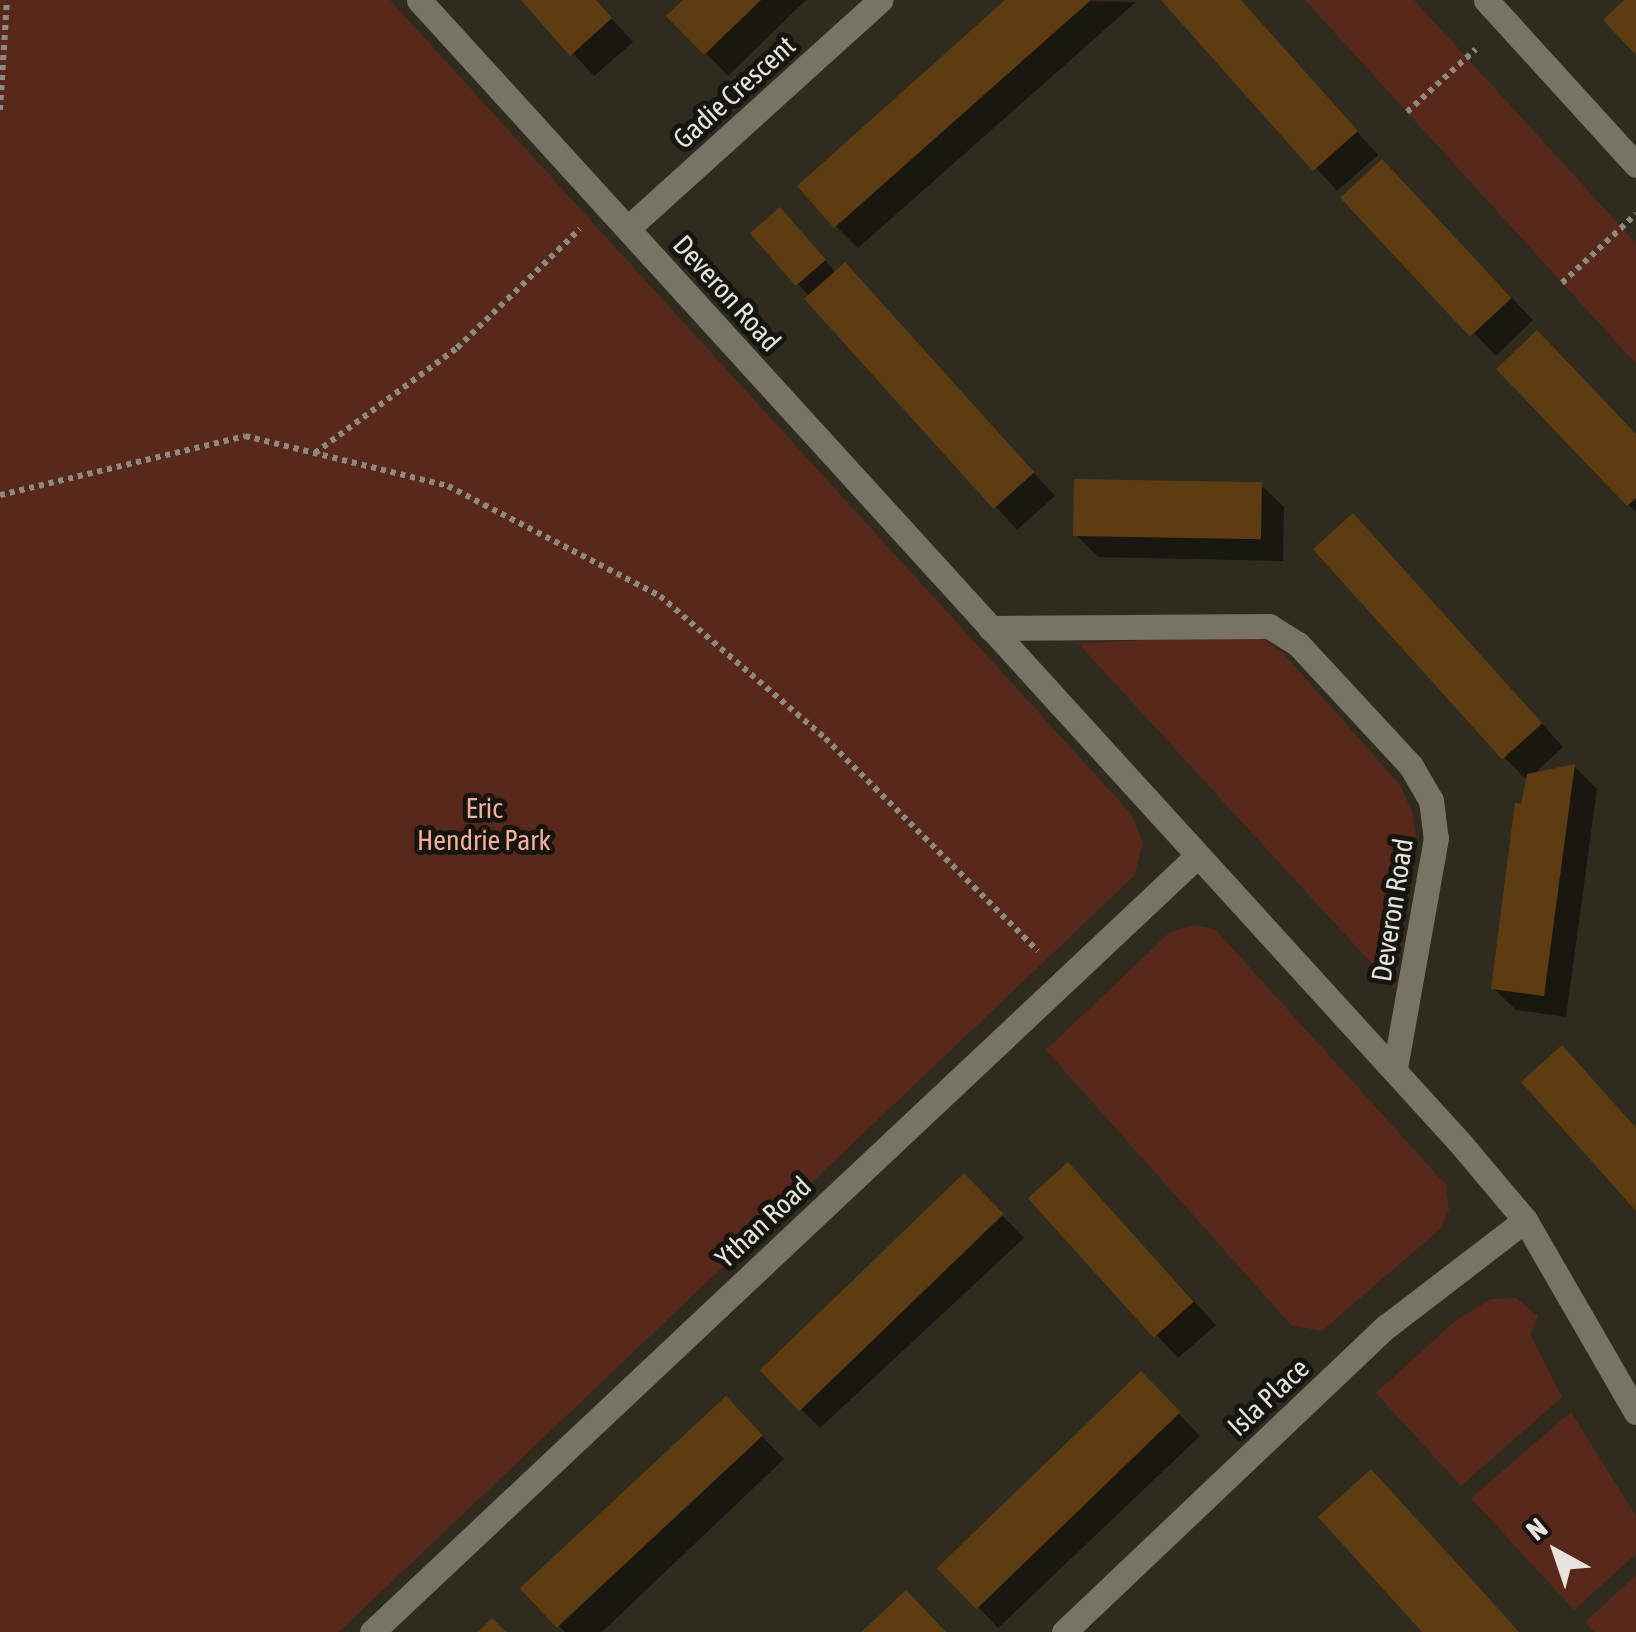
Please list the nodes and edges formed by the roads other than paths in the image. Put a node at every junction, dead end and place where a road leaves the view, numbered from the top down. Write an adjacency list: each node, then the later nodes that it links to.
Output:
1 (419, 0): 5 (street, Deveron Road)
2 (880, 0): 5 (street, Gadie Crescent)
3 (1486, 0): 4 (street)
4 (1636, 165)
5 (628, 228): 6 (street, Deveron Road)
6 (990, 628): 7 (street, Deveron Road); 8 (street, Deveron Road)
7 (1196, 856): 8 (street, Deveron Road); 11 (street, Ythan Road)
8 (1394, 1070): 9 (street, Deveron Road)
9 (1525, 1220): 10 (street, Deveron Road); 12 (street, Isla Place)
10 (1636, 1412)
11 (372, 1632)
12 (1064, 1632)

